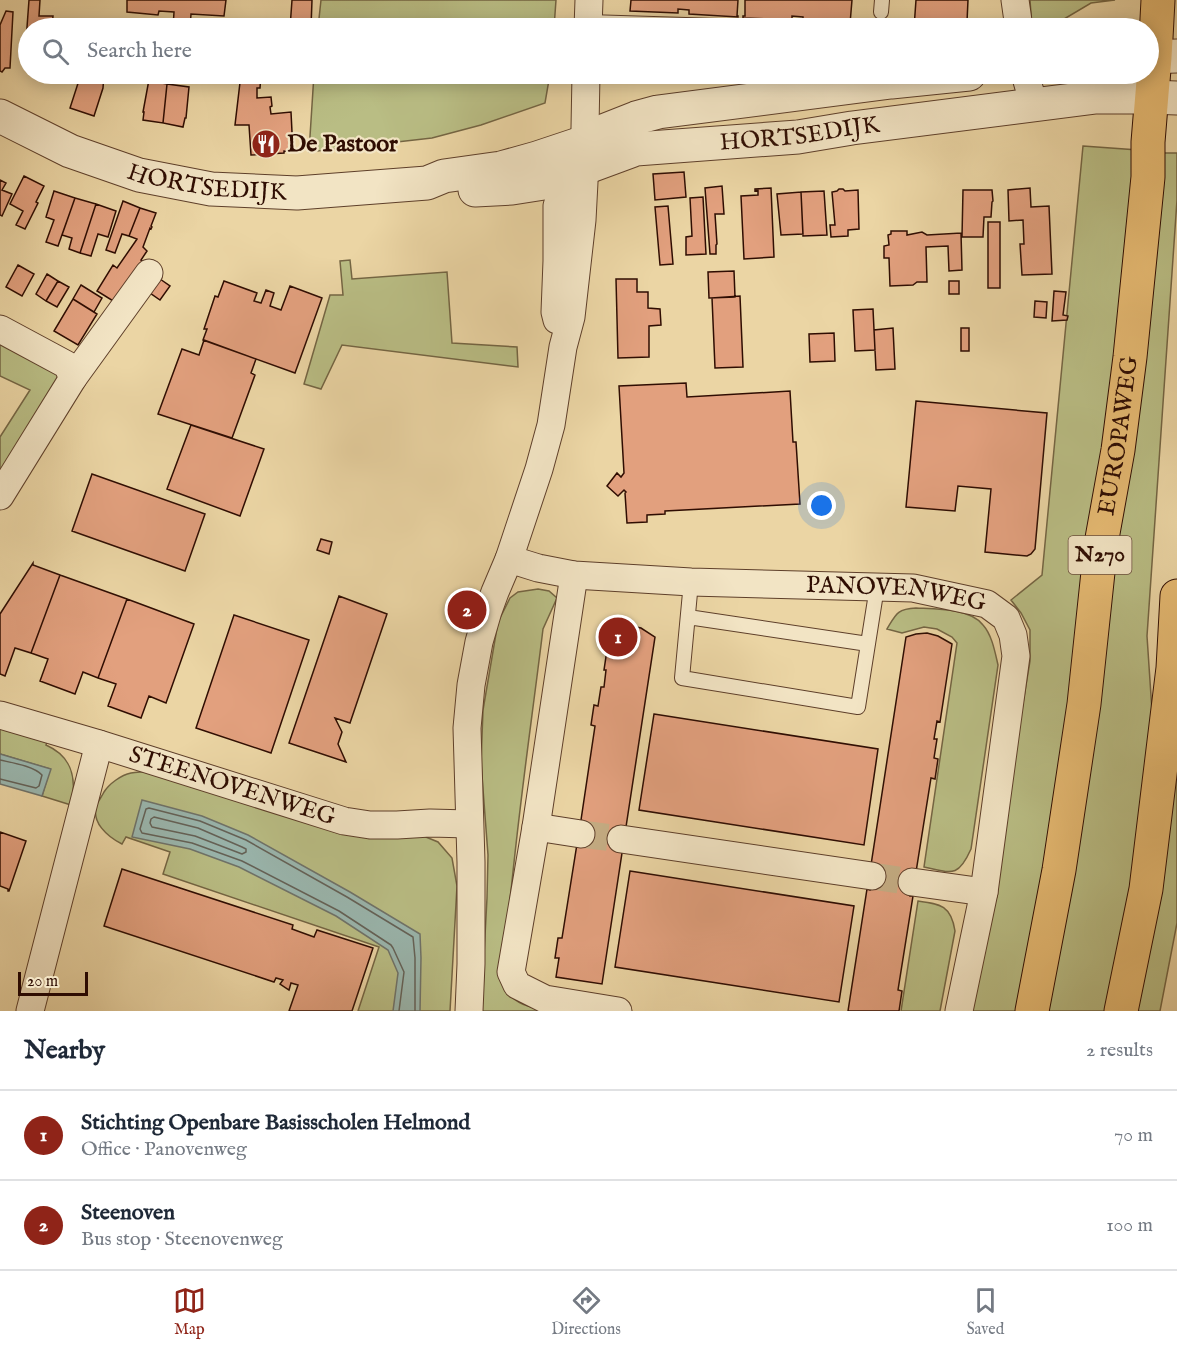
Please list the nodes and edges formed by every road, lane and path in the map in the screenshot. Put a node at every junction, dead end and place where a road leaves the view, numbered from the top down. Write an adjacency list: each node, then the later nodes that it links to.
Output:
1 (1015, 0): 5 (street)
2 (1158, 0): 6 (main road, EUROPAWEG / N270)
3 (588, 17): 4 (lane)
4 (604, 18)
5 (1018, 18)
6 (1159, 18)
7 (1159, 28): 8 (main road, EUROPAWEG / N270)
8 (1160, 57): 12 (main road, EUROPAWEG / N270)
9 (585, 84): 15 (street)
10 (875, 84): 15 (street, HORTSEDIJK)
11 (1028, 84): 13 (street)
12 (1164, 98): 13 (street, HORTSEDIJK); 40 (main road, EUROPAWEG / N270)
13 (1034, 105): 15 (street, HORTSEDIJK)
14 (0, 116): 15 (street, HORTSEDIJK)
15 (578, 162): 20 (street)
16 (149, 273): 18 (street)
17 (0, 329): 18 (street)
18 (73, 378): 19 (street)
19 (0, 496)
20 (509, 559): 21 (street, PANOVENWEG); 29 (street)
21 (574, 575): 22 (street, PANOVENWEG); 30 (street)
22 (691, 582): 23 (street, PANOVENWEG); 25 (lane)
23 (877, 587): 26 (lane); 35 (street, PANOVENWEG)
24 (1177, 596): 41 (main road)
25 (687, 617): 26 (lane); 26 (lane)
26 (868, 644)
27 (0, 715): 28 (street, STEENOVENWEG)
28 (99, 744): 29 (street, STEENOVENWEG); 36 (street)
29 (470, 824): 37 (street)
30 (536, 828): 31 (street); 38 (street)
31 (581, 834)
32 (621, 839): 33 (street)
33 (872, 876)
34 (912, 882): 35 (street)
35 (984, 892): 39 (street, PANOVENWEG)
36 (30, 1011)
37 (469, 1011)
38 (618, 1011)
39 (959, 1011)
40 (1032, 1011)
41 (1121, 1011)

